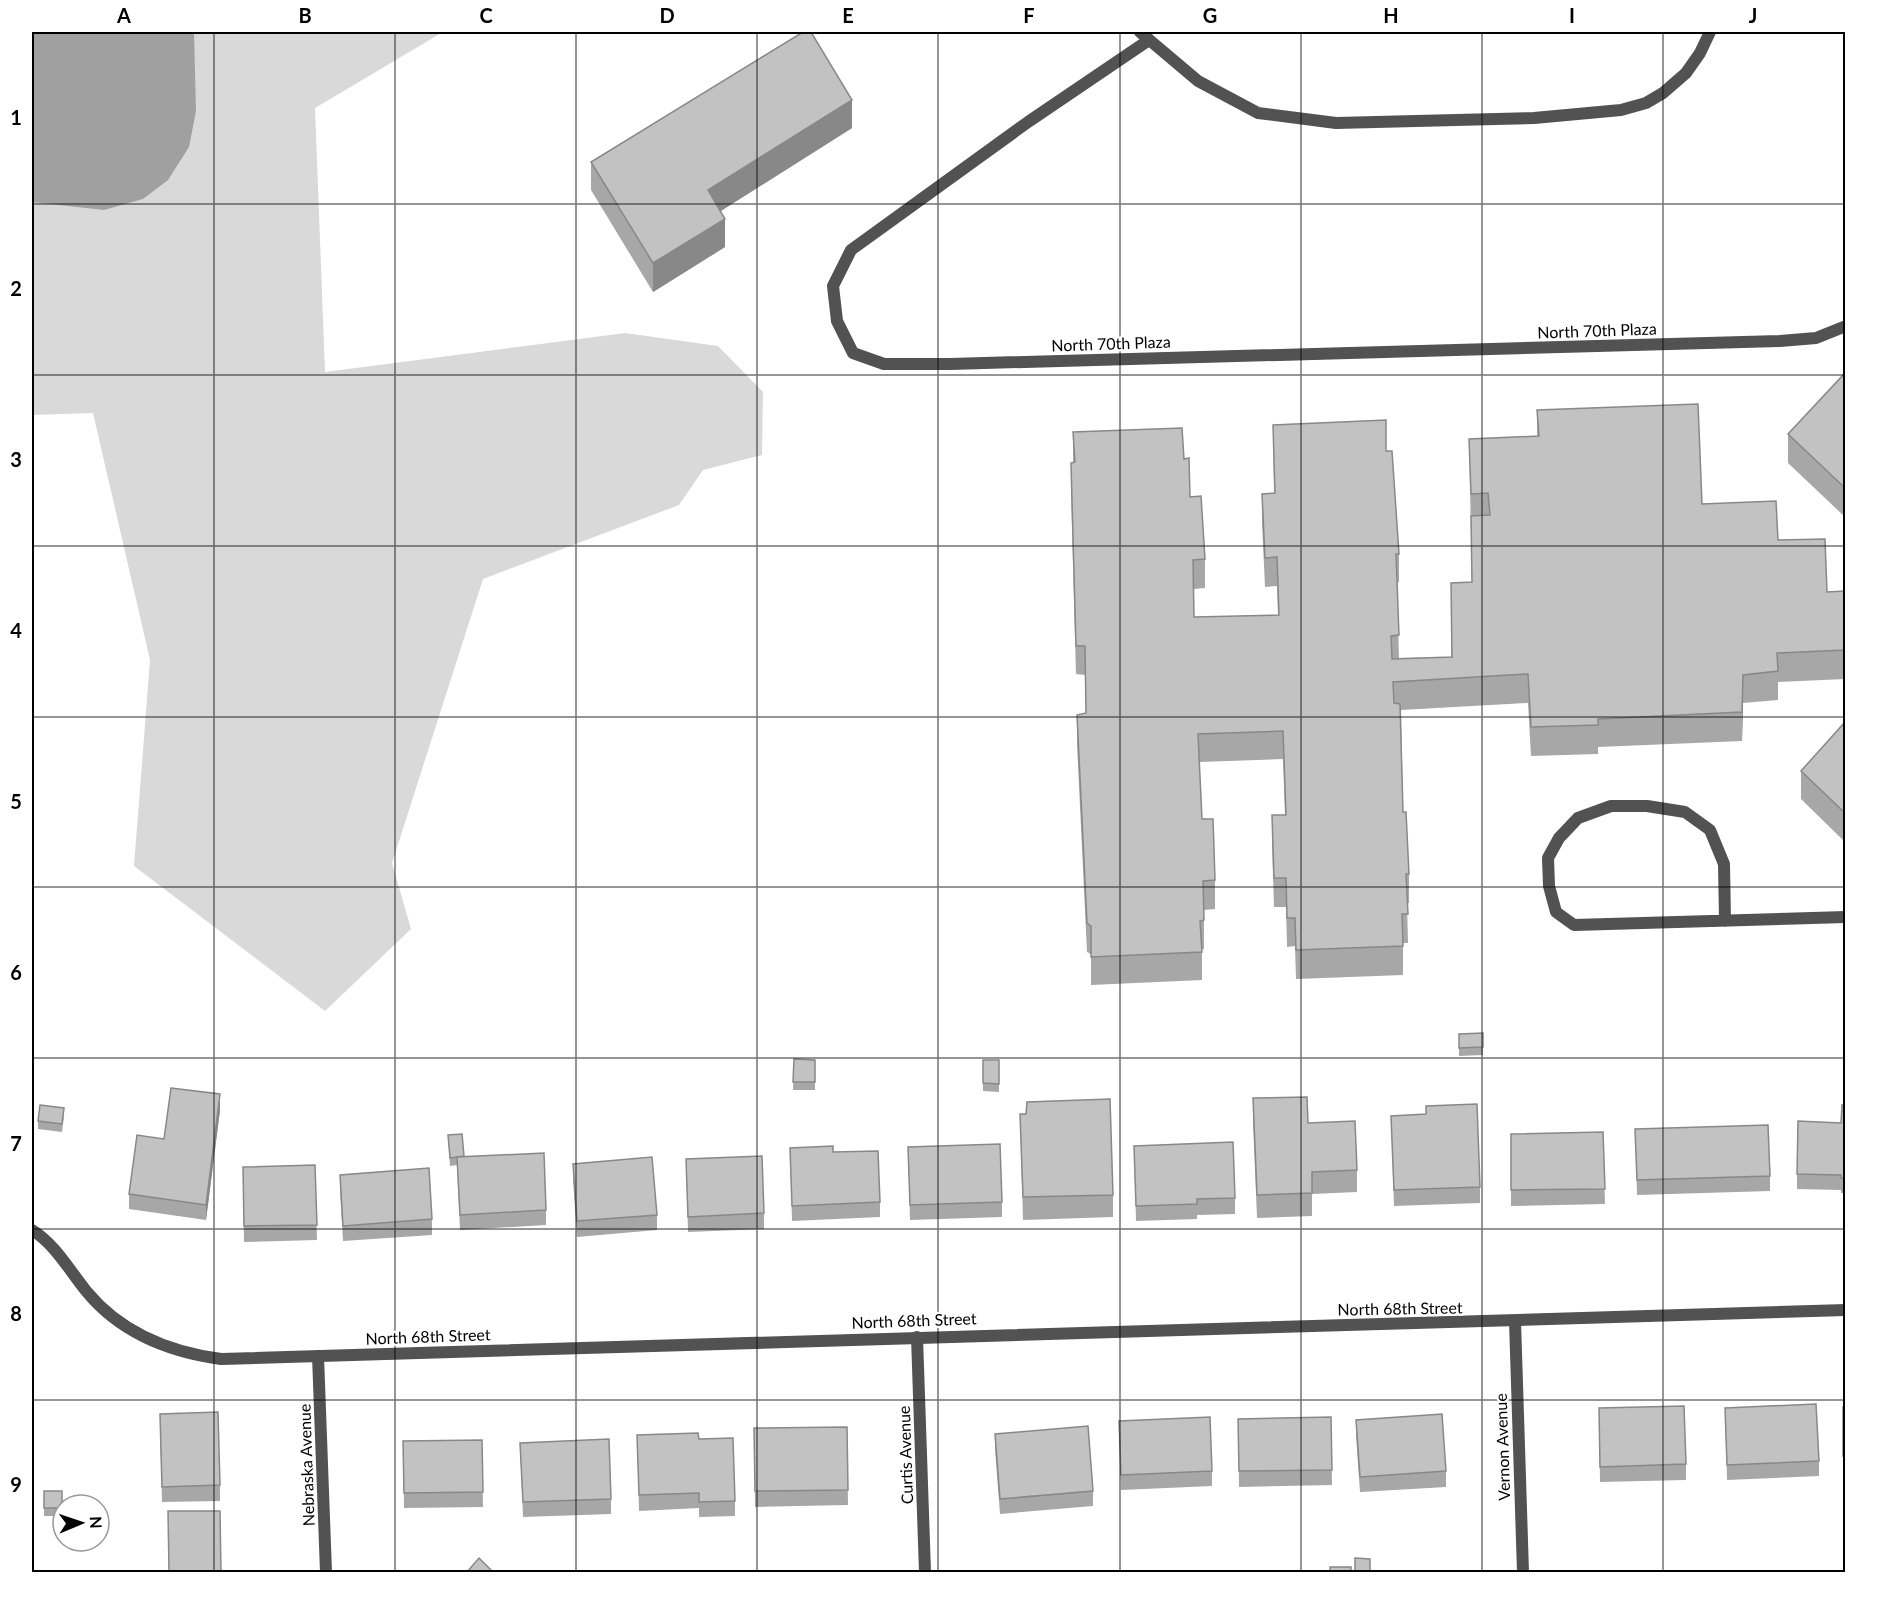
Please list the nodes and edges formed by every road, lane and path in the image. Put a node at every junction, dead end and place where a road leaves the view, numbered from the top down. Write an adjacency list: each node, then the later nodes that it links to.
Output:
1 (1710, 32): 2 (street, North 70th Plaza)
2 (1144, 36): 3 (street, North 70th Plaza)
3 (1845, 326)
4 (1845, 917): 5 (street)
5 (1725, 921): 5 (street)
6 (32, 1230): 10 (street, North 68th Street)
7 (1845, 1310): 8 (street, North 68th Street)
8 (1515, 1322): 9 (street, North 68th Street); 13 (street, Vernon Avenue)
9 (917, 1337): 10 (street, North 68th Street); 12 (street, Curtis Avenue)
10 (318, 1356): 11 (street, Nebraska Avenue)
11 (326, 1572)
12 (925, 1572)
13 (1523, 1572)

